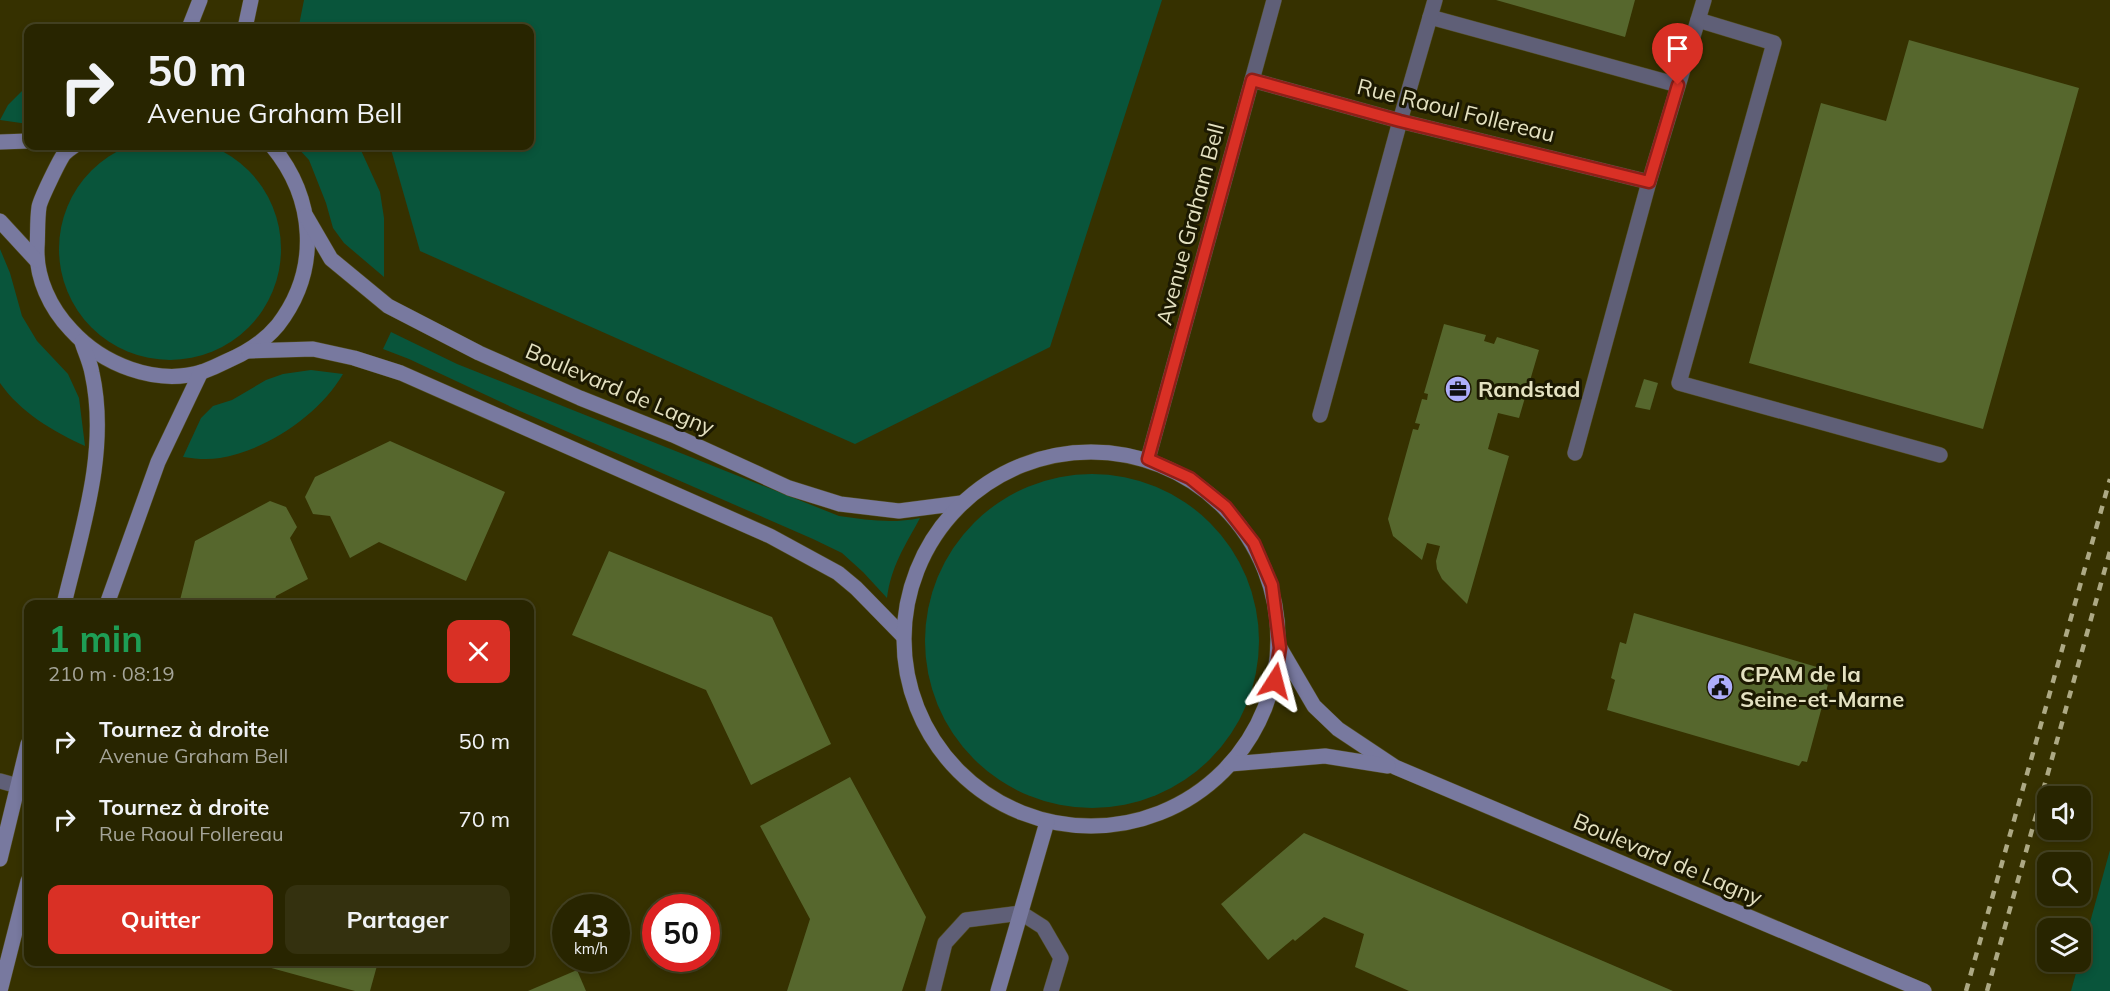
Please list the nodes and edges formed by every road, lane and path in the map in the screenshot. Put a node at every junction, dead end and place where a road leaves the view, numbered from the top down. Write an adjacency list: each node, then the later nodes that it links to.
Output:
1 (200, 0): 8 (main road)
2 (251, 0): 9 (main road)
3 (1274, 0): 10 (street, Avenue Graham Bell)
4 (1435, 0): 6 (street)
5 (1704, 0): 7 (street)
6 (1430, 16): 11 (street); 12 (street)
7 (1698, 20): 11 (street); 26 (street)
8 (191, 24)
9 (246, 24)
10 (1252, 80): 12 (street, Rue Raoul Follereau); 27 (street, Avenue Graham Bell)
11 (1678, 85): 17 (street)
12 (1400, 121): 17 (street, Rue Raoul Follereau); 24 (street)
13 (24, 141): 14 (main road)
14 (0, 142)
15 (69, 150): 20 (main road)
16 (276, 150): 18 (main road)
17 (1649, 182): 25 (street)
18 (306, 216): 22 (main road); 28 (main road, Boulevard de Lagny)
19 (0, 221): 20 (main road)
20 (36, 260): 21 (main road)
21 (82, 342): 23 (main road); 29 (main road)
22 (249, 351): 23 (main road); 31 (main road)
23 (201, 372): 30 (main road)
24 (1320, 415)
25 (1575, 453)
26 (1940, 455)
27 (1148, 459): 28 (main road); 32 (main road)
28 (961, 503): 31 (main road)
29 (65, 600)
30 (108, 600)
31 (903, 636): 38 (main road)
32 (1280, 648): 34 (main road); 35 (main road, Boulevard de Lagny)
33 (24, 761): 37 (main road)
34 (1230, 764): 35 (main road, Boulevard de Lagny); 38 (main road)
35 (1395, 767): 46 (main road, Boulevard de Lagny)
36 (0, 781): 37 (street)
37 (18, 786): 39 (main road)
38 (1047, 822): 41 (main road)
39 (0, 859)
40 (24, 897): 42 (main road)
41 (1021, 913): 43 (street); 44 (main road); 45 (street)
42 (0, 991)
43 (933, 991)
44 (998, 991)
45 (1051, 991)
46 (1924, 991)

